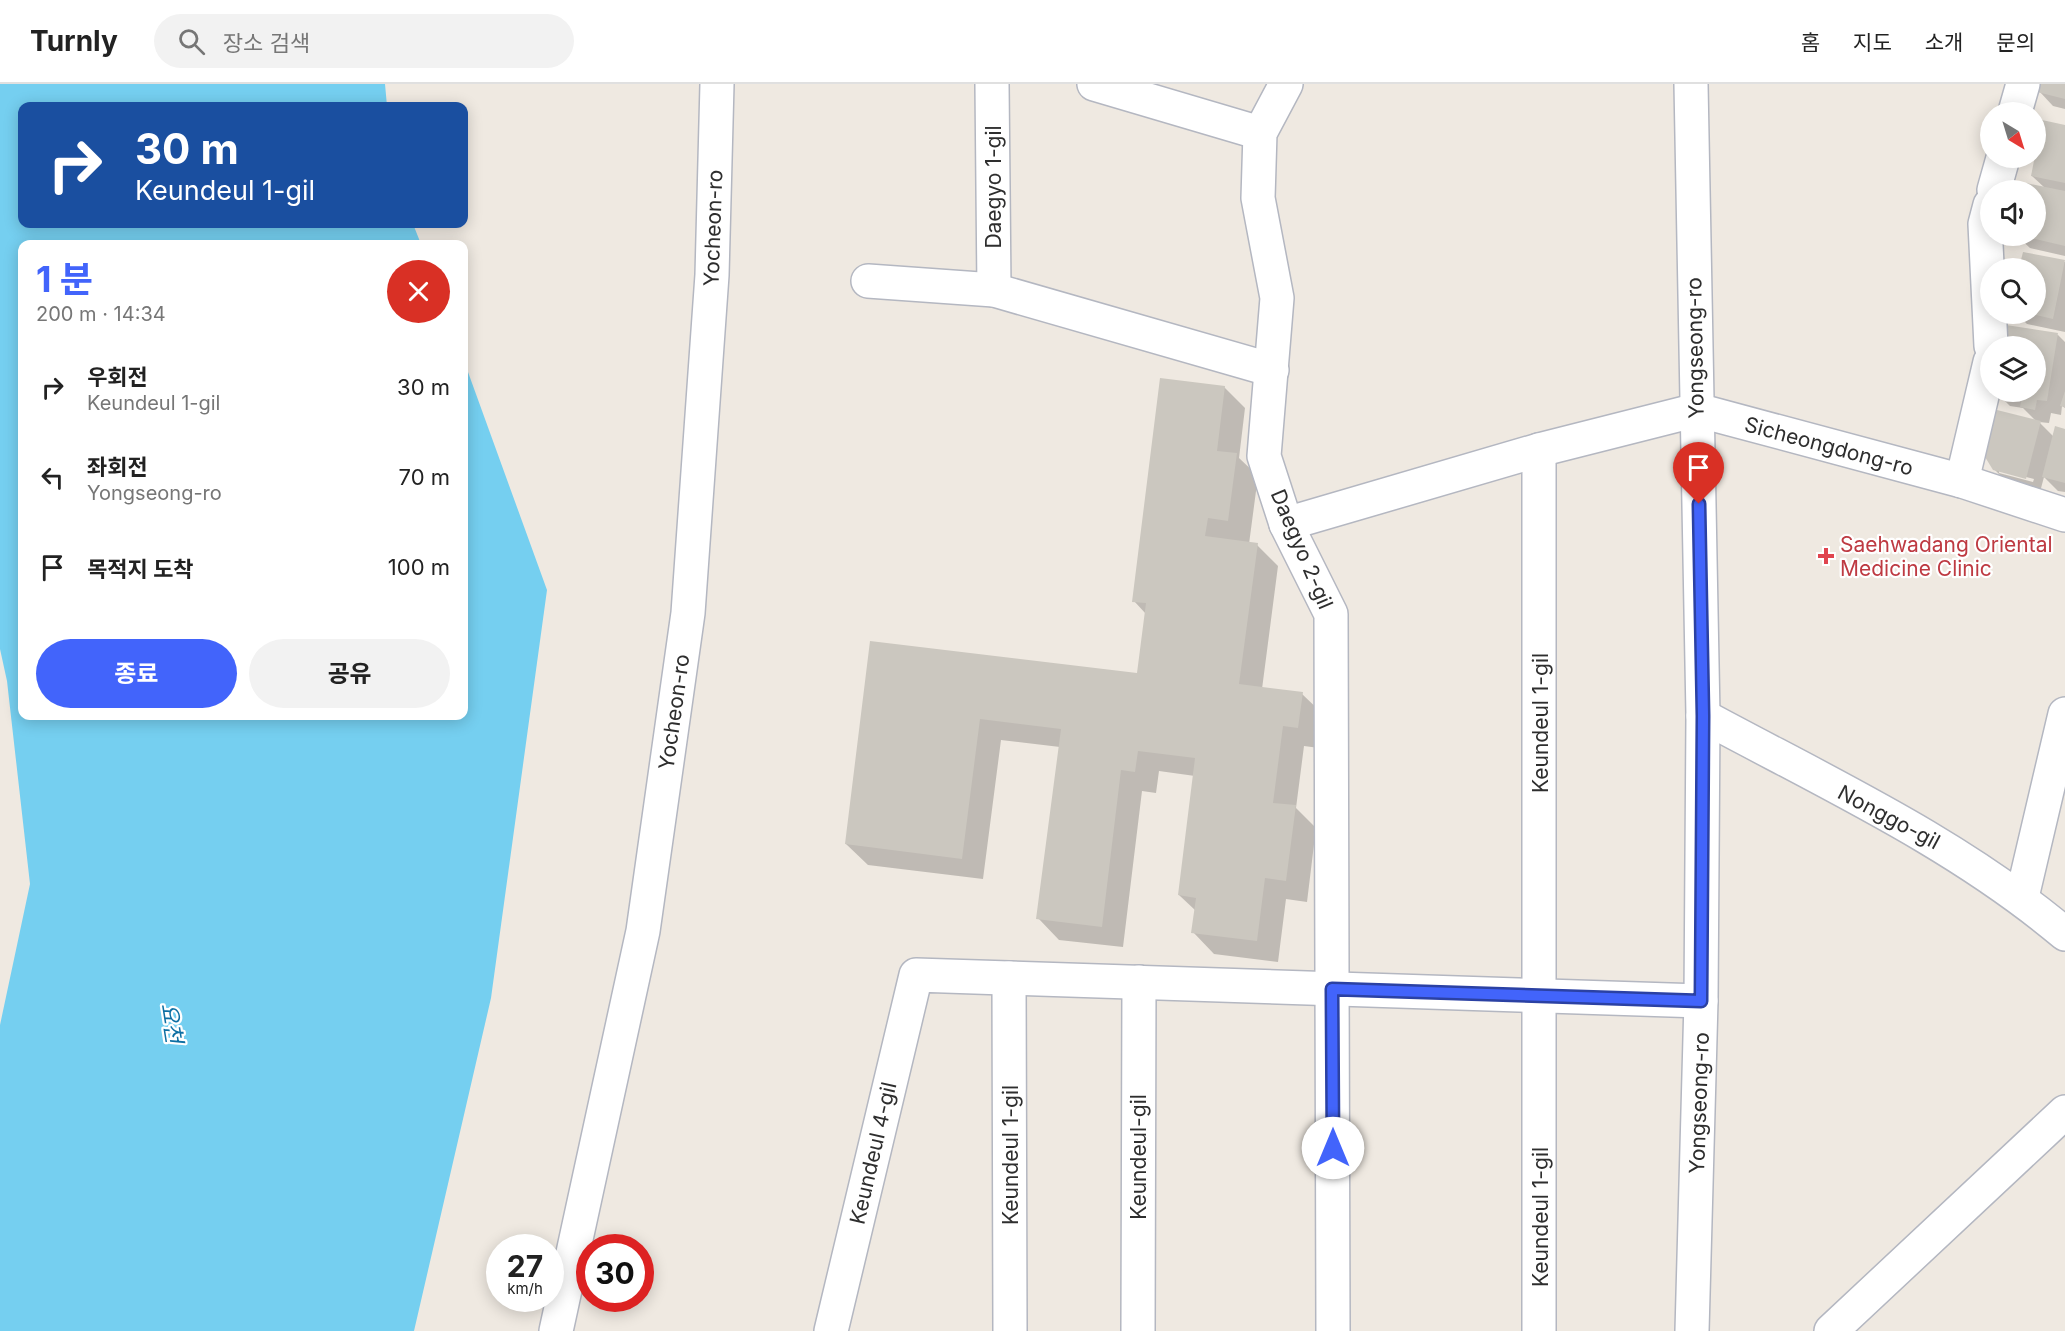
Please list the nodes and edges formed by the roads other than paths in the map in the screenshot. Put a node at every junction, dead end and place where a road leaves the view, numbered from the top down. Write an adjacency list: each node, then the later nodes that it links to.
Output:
1 (717, 84): 30 (street, Yocheon-ro)
2 (992, 84): 11 (street, Daegyo 1-gil)
3 (1094, 84): 8 (street)
4 (1286, 84): 8 (street, Daegyo 2-gil)
5 (1691, 84): 15 (street, Yongseong-ro)
6 (2023, 84): 7 (street)
7 (2018, 102)
8 (1260, 133): 13 (street, Daegyo 2-gil)
9 (1986, 246): 12 (street)
10 (868, 281): 11 (street)
11 (994, 290): 13 (street)
12 (1991, 336)
13 (1272, 370): 19 (street, Daegyo 2-gil)
14 (1981, 402): 17 (street)
15 (1697, 410): 16 (street); 17 (street, Sicheongdong-ro); 21 (street, Yongseong-ro)
16 (1539, 450): 19 (street); 27 (street, Keundeul 1-gil)
17 (1962, 481): 18 (street, Sicheongdong-ro)
18 (2065, 515)
19 (1286, 524): 26 (street, Daegyo 2-gil)
20 (2065, 714): 22 (street)
21 (1703, 716): 22 (street, Nonggo-gil); 28 (street, Yongseong-ro)
22 (2022, 897): 23 (street, Nonggo-gil)
23 (2065, 934)
24 (1009, 978): 25 (street); 31 (street, Keundeul 4-gil); 32 (street, Keundeul 1-gil)
25 (1139, 982): 26 (street); 33 (street, Keundeul-gil)
26 (1332, 989): 27 (street); 34 (street)
27 (1541, 996): 28 (street); 35 (street, Keundeul 1-gil)
28 (1701, 1001): 36 (street, Yongseong-ro)
29 (2065, 1112): 37 (street)
30 (556, 1331)
31 (831, 1331)
32 (1010, 1331)
33 (1138, 1331)
34 (1333, 1331)
35 (1539, 1331)
36 (1692, 1331)
37 (1831, 1331)

